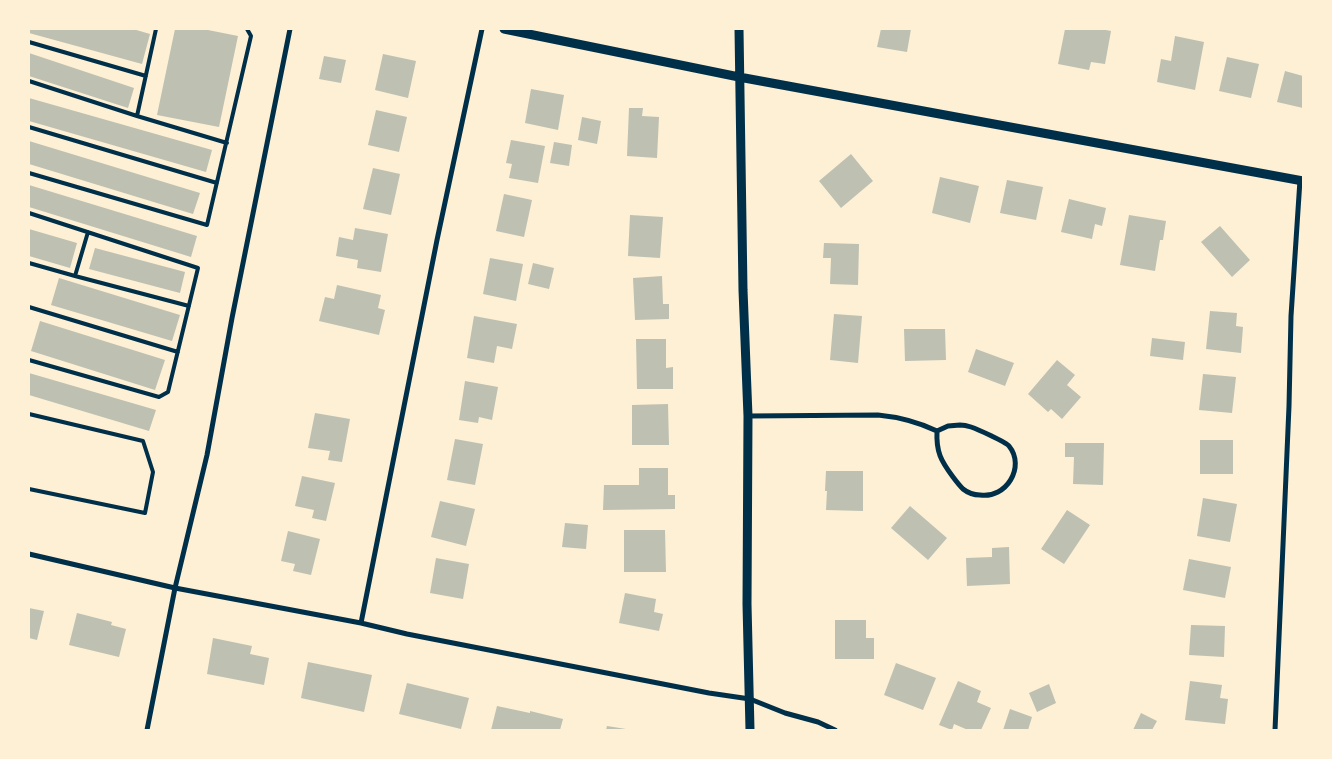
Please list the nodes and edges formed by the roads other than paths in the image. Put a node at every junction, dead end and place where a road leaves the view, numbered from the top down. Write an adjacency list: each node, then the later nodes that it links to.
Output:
1 (156, 29): 8 (lane)
2 (247, 29): 13 (lane)
3 (290, 29): 30 (street)
4 (482, 29): 31 (street)
5 (504, 29): 9 (street)
6 (738, 29): 9 (street)
7 (29, 42): 8 (lane)
8 (146, 76): 11 (lane)
9 (739, 77): 15 (street); 26 (street)
10 (29, 81): 11 (lane)
11 (137, 116): 13 (lane)
12 (29, 127): 16 (lane)
13 (226, 142): 16 (lane)
14 (29, 173): 16 (lane)
15 (1301, 181): 36 (street)
16 (217, 183)
17 (29, 213): 18 (lane)
18 (88, 232): 20 (lane); 21 (lane)
19 (29, 263): 20 (lane)
20 (75, 276): 21 (lane)
21 (189, 306): 23 (lane)
22 (29, 307): 23 (lane)
23 (178, 352): 24 (lane)
24 (29, 360)
25 (29, 414): 28 (lane)
26 (748, 416): 27 (street); 32 (street)
27 (937, 431): 27 (street)
28 (29, 488)
29 (29, 554): 30 (street)
30 (175, 588): 31 (street); 33 (street)
31 (362, 623): 32 (street)
32 (750, 699): 34 (street); 35 (street)
33 (147, 730)
34 (750, 730)
35 (835, 730)
36 (1275, 730)

